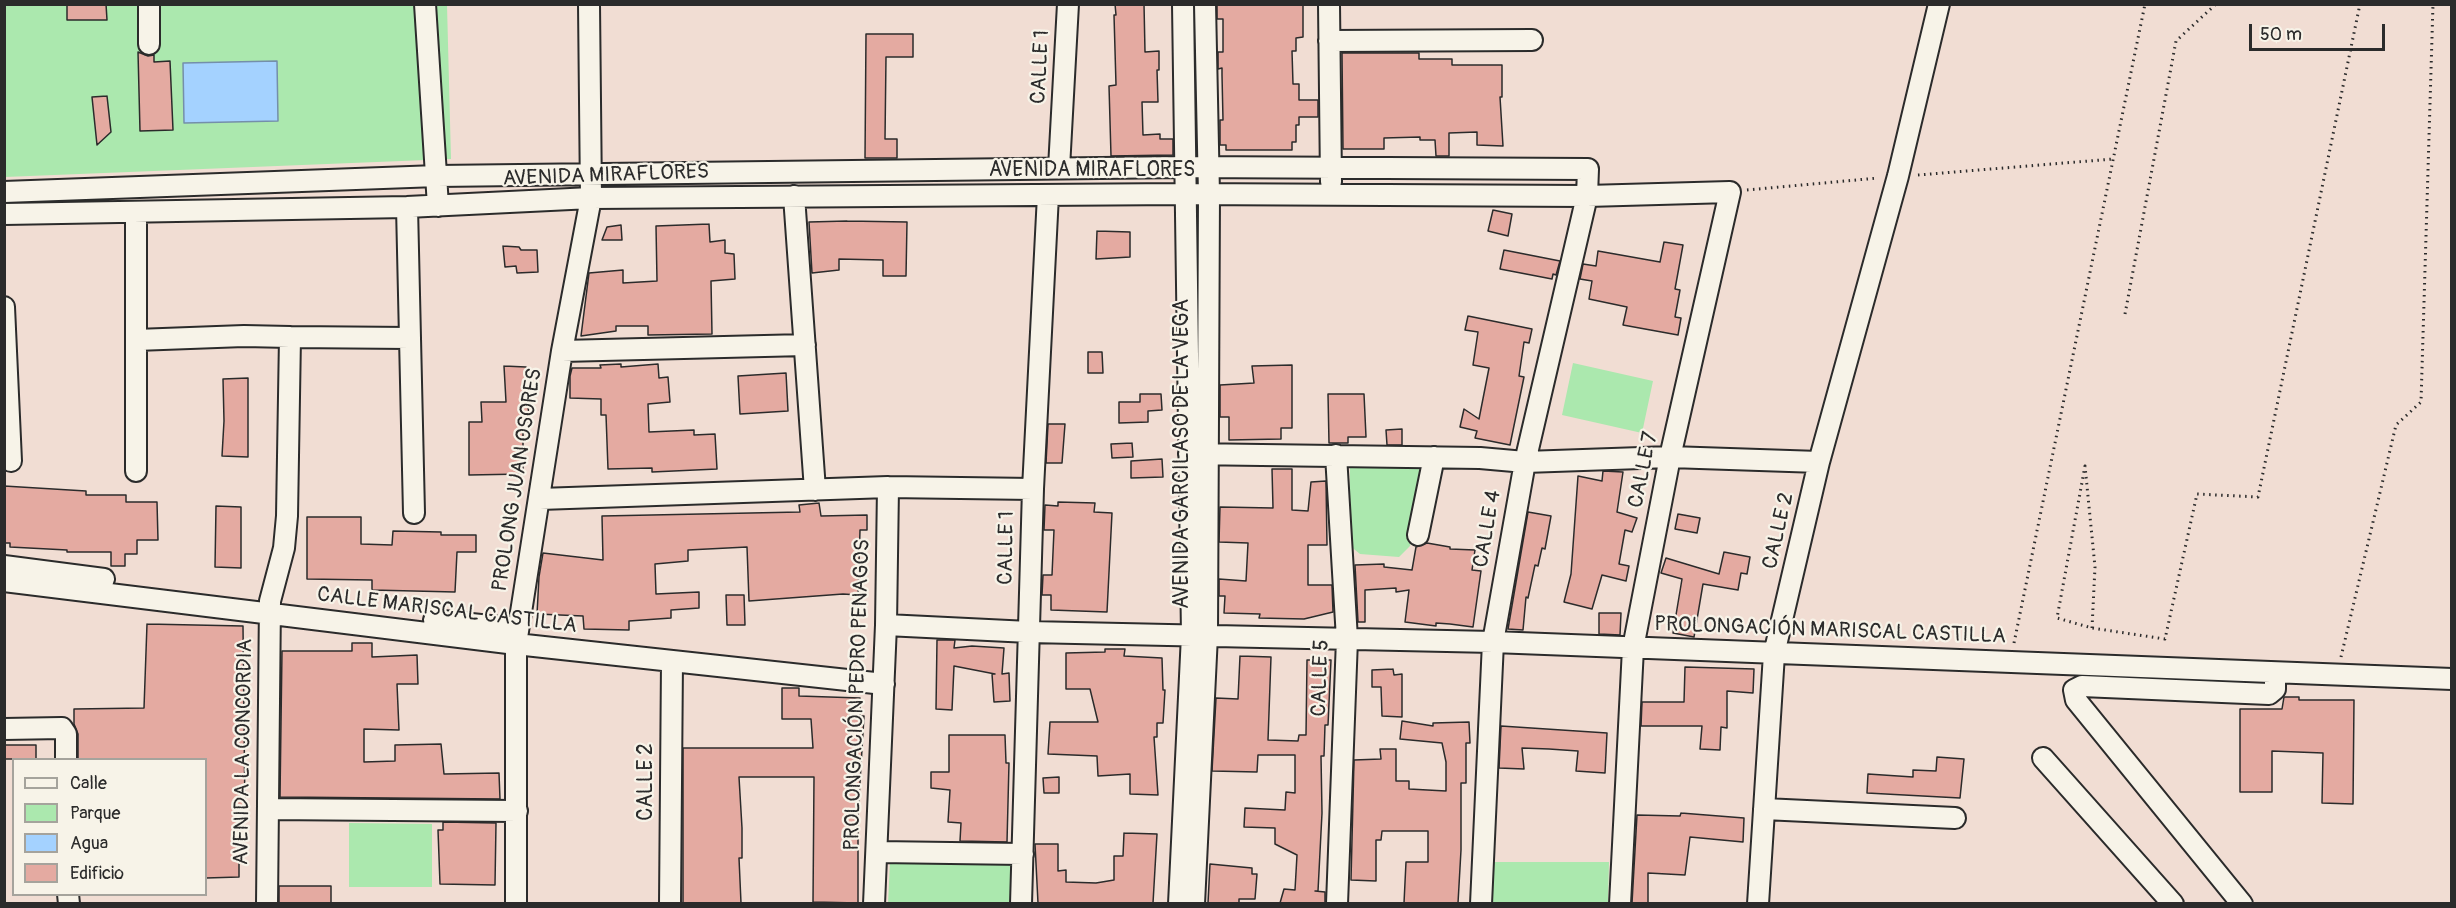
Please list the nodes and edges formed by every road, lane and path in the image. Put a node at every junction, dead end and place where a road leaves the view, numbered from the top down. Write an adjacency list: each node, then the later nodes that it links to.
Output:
1 (149, 4): 15 (street)
2 (425, 4): 23 (street)
3 (589, 4): 22 (street, PROLONG JUAN OSORES)
4 (1068, 4): 19 (street, CALLE 1)
5 (1183, 4): 17 (street, AVENIDA GARCILASO DE LA VEGA)
6 (1205, 4): 18 (street, AVENIDA GARCILASO DE LA VEGA)
7 (1329, 4): 14 (street)
8 (1939, 4): 24 (street)
9 (2145, 4): 16 (path)
10 (2216, 4): 41 (path)
11 (2360, 4): 65 (path)
12 (2433, 4): 72 (path)
13 (1532, 40): 14 (street)
14 (1329, 41): 20 (street)
15 (149, 44)
16 (2113, 159): 24 (path); 75 (path)
17 (1184, 167): 18 (street, AVENIDA MIRAFLORES); 19 (street, AVENIDA MIRAFLORES); 28 (street, AVENIDA GARCILASO DE LA VEGA)
18 (1208, 167): 20 (street, AVENIDA MIRAFLORES); 29 (street, AVENIDA GARCILASO DE LA VEGA)
19 (1059, 168): 22 (street, AVENIDA MIRAFLORES)
20 (1332, 168): 21 (street, AVENIDA MIRAFLORES); 32 (street)
21 (1588, 169): 33 (street, CALLE 4)
22 (591, 174): 23 (street, AVENIDA MIRAFLORES); 34 (street, PROLONG JUAN OSORES)
23 (437, 176): 25 (street, AVENIDA MIRAFLORES); 35 (street)
24 (1898, 176): 27 (path); 53 (street)
25 (76, 189): 26 (street, AVENIDA MIRAFLORES); 39 (street)
26 (4, 192)
27 (1730, 192): 33 (street); 50 (street, CALLE 7)
28 (1184, 194): 29 (street, AVENIDA MIRAFLORES); 30 (street, AVENIDA MIRAFLORES); 47 (street, AVENIDA GARCILASO DE LA VEGA)
29 (1209, 194): 32 (street, AVENIDA MIRAFLORES); 47 (street, AVENIDA GARCILASO DE LA VEGA)
30 (1048, 195): 31 (street, AVENIDA MIRAFLORES); 56 (street, CALLE 1)
31 (794, 196): 34 (street, AVENIDA MIRAFLORES); 45 (street)
32 (1331, 196): 33 (street, AVENIDA MIRAFLORES)
33 (1587, 196): 52 (street, CALLE 4)
34 (591, 198): 35 (street, AVENIDA MIRAFLORES); 46 (street, PROLONG JUAN OSORES)
35 (438, 206): 36 (street, AVENIDA MIRAFLORES)
36 (407, 207): 37 (street, AVENIDA MIRAFLORES); 43 (street)
37 (136, 212): 39 (street, AVENIDA MIRAFLORES); 44 (street)
38 (4, 214): 39 (street, AVENIDA MIRAFLORES)
39 (76, 214)
40 (4, 307): 51 (street)
41 (2126, 314)
42 (290, 337): 43 (street); 44 (street); 63 (street, AVENIDA LA CONCORDIA)
43 (410, 338): 59 (street)
44 (136, 340): 54 (street)
45 (805, 345): 46 (street); 57 (street)
46 (562, 351): 58 (street, PROLONG JUAN OSORES)
47 (1197, 454): 48 (street, CALLE 2); 67 (street, AVENIDA GARCILASO DE LA VEGA)
48 (1336, 455): 49 (street, CALLE 2); 69 (street, CALLE 5)
49 (1434, 457): 52 (street, CALLE 2); 60 (street)
50 (1670, 457): 52 (street, CALLE 2); 53 (street, CALLE 2); 71 (street, CALLE 7)
51 (11, 461)
52 (1525, 462): 70 (street, CALLE 4)
53 (1819, 462): 73 (street, CALLE 2)
54 (136, 471)
55 (888, 487): 56 (street); 57 (street); 64 (street, PROLONGACIÓN PEDRO PENAGOS)
56 (1033, 489): 66 (street, CALLE 1)
57 (815, 490): 58 (street)
58 (540, 499): 68 (street, PROLONG JUAN OSORES)
59 (414, 513)
60 (1418, 535)
61 (4, 566): 63 (street, CALLE MARISCAL CASTILLA)
62 (4, 581): 63 (street, CALLE MARISCAL CASTILLA)
63 (270, 607): 68 (street, CALLE MARISCAL CASTILLA); 82 (street, AVENIDA LA CONCORDIA)
64 (886, 625): 66 (street, PROLONGACIÓN MARISCAL CASTILLA); 78 (street, PROLONGACIÓN PEDRO PENAGOS)
65 (2092, 628): 65 (path)
66 (1029, 632): 67 (street, PROLONGACIÓN MARISCAL CASTILLA); 87 (street, CALLE 1)
67 (1199, 635): 69 (street, PROLONGACIÓN MARISCAL CASTILLA); 93 (street, AVENIDA GARCILASO DE LA VEGA); 94 (street, AVENIDA GARCILASO DE LA VEGA)
68 (517, 636): 74 (street, CALLE MARISCAL CASTILLA); 84 (street, PROLONG JUAN OSORES)
69 (1347, 639): 70 (street, PROLONGACIÓN MARISCAL CASTILLA); 95 (street, CALLE 5)
70 (1492, 642): 71 (street, PROLONGACIÓN MARISCAL CASTILLA); 96 (street, CALLE 4)
71 (1633, 648): 73 (street, PROLONGACIÓN MARISCAL CASTILLA); 97 (street, CALLE 7)
72 (2344, 650)
73 (1774, 654): 75 (street, PROLONGACIÓN MARISCAL CASTILLA); 83 (street, CALLE 2)
74 (672, 661): 78 (street, CALLE MARISCAL CASTILLA); 90 (street, CALLE 2)
75 (2010, 663): 76 (street, PROLONGACIÓN MARISCAL CASTILLA)
76 (2275, 673): 77 (street, PROLONGACIÓN MARISCAL CASTILLA); 100 (street)
77 (2451, 679)
78 (884, 684): 86 (street, PROLONGACIÓN PEDRO PENAGOS)
79 (4, 729): 80 (street)
80 (66, 758)
81 (2043, 758): 99 (street)
82 (268, 809): 84 (street); 88 (street, AVENIDA LA CONCORDIA)
83 (1764, 809): 85 (street); 98 (street, CALLE 2)
84 (517, 811): 89 (street, PROLONG JUAN OSORES)
85 (1955, 818)
86 (878, 852): 87 (street); 91 (street, PROLONGACIÓN PEDRO PENAGOS)
87 (1023, 854): 92 (street, CALLE 1)
88 (267, 903)
89 (516, 903)
90 (670, 903)
91 (874, 903)
92 (1022, 903)
93 (1179, 903)
94 (1194, 903)
95 (1337, 903)
96 (1481, 903)
97 (1620, 903)
98 (1758, 903)
99 (2174, 903)
100 (2242, 903)

